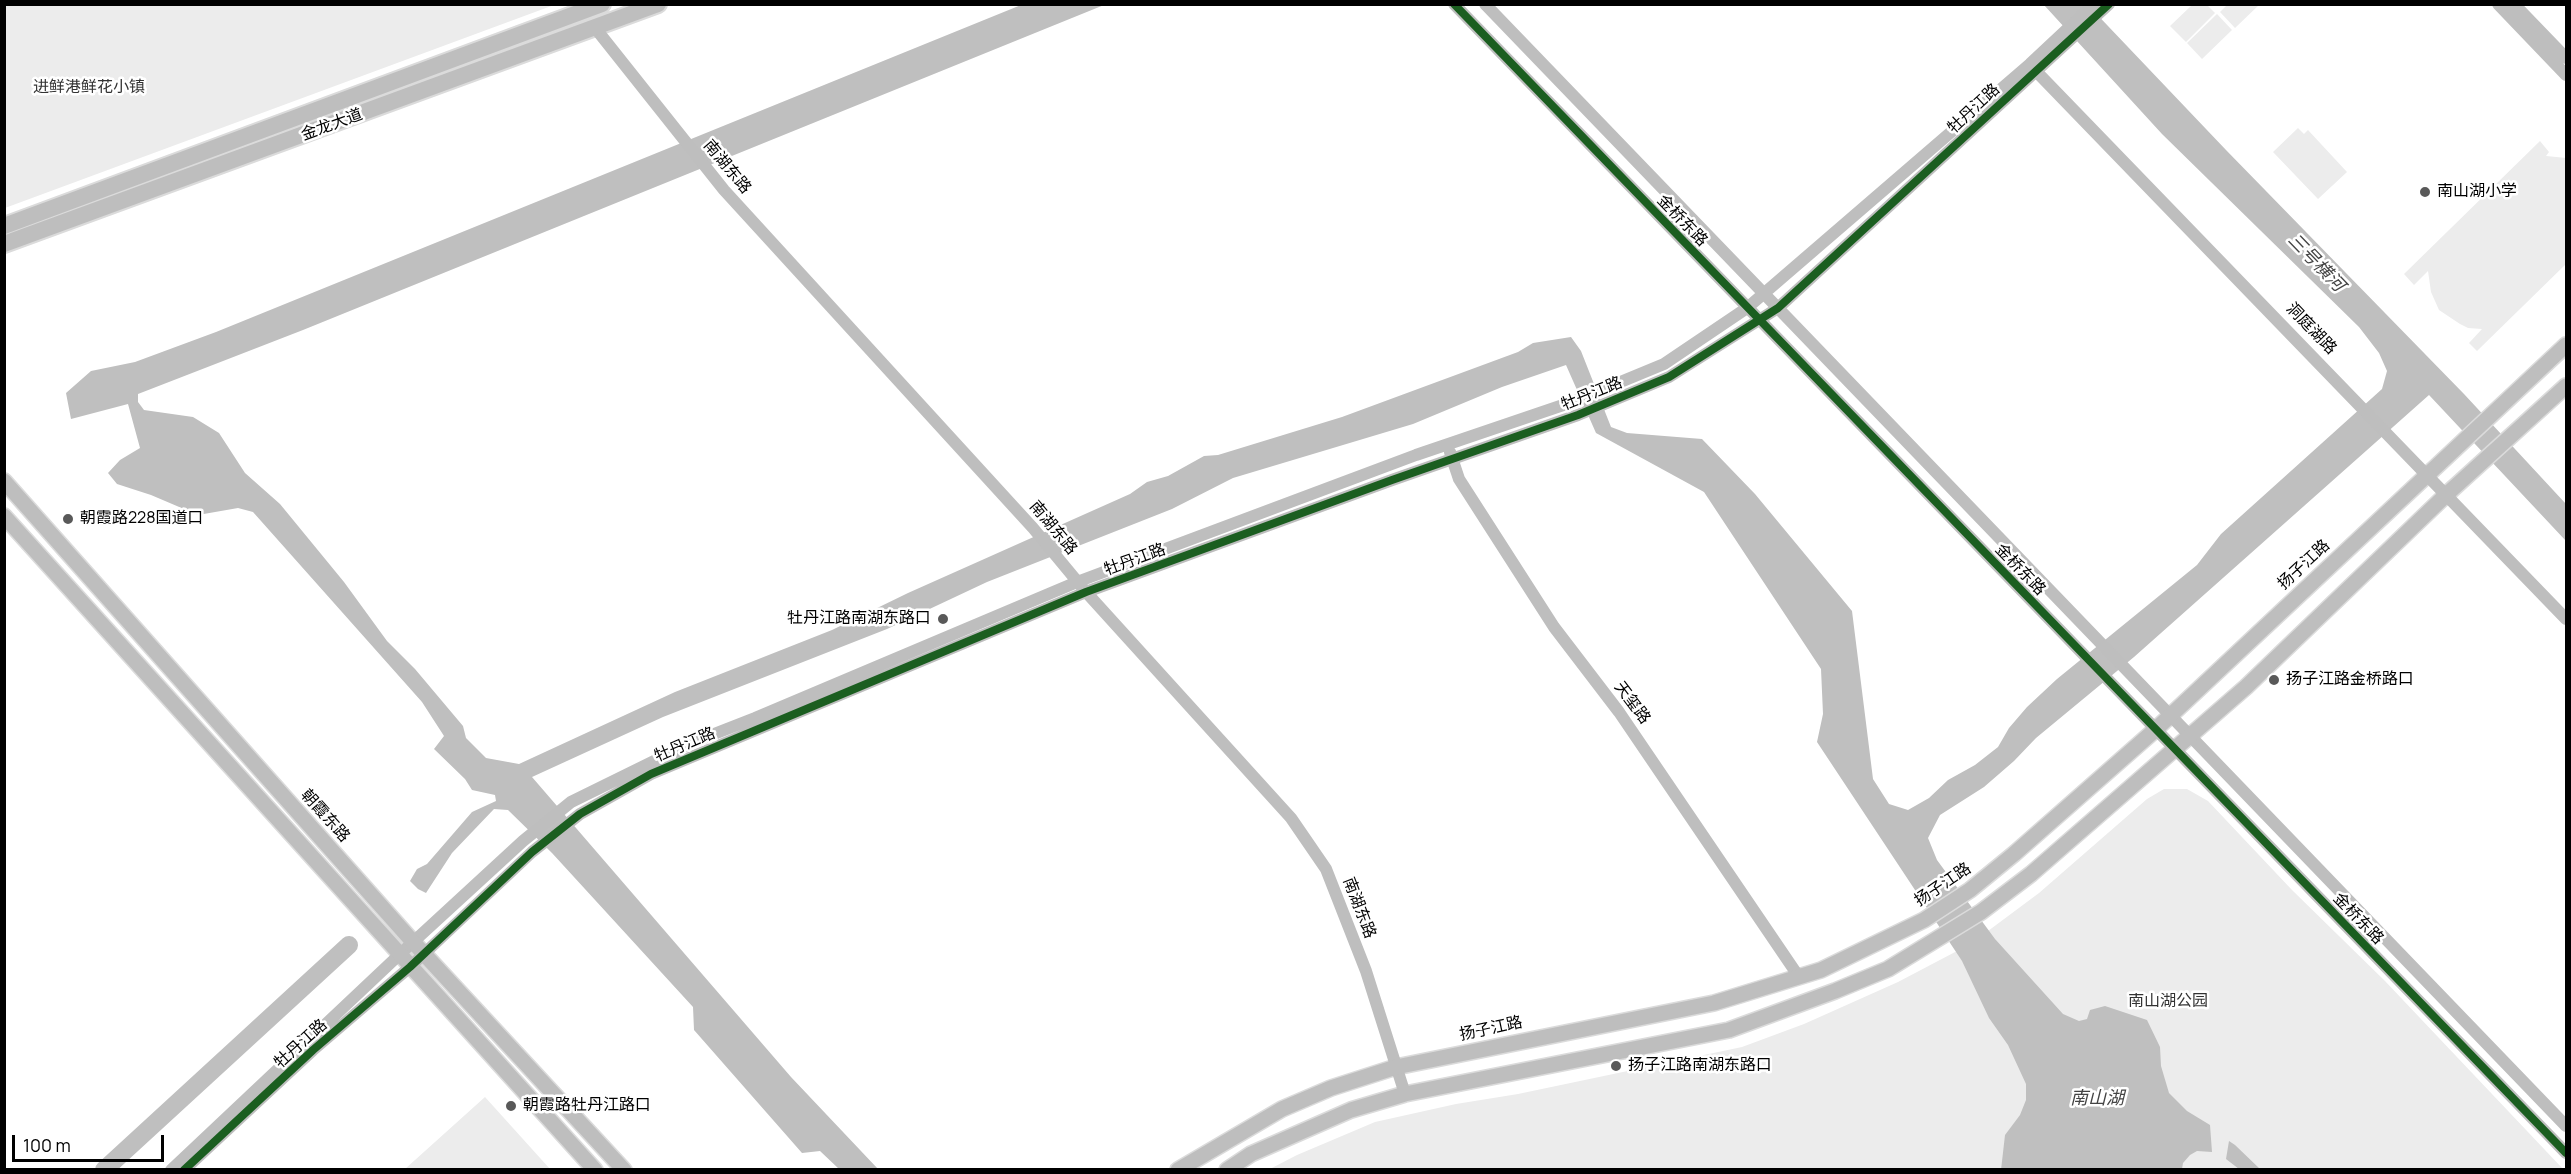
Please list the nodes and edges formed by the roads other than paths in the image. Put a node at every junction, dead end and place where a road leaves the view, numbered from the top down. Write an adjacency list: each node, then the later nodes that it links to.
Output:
1 (602, 4): 12 (highway, 金龙大道)
2 (658, 4): 8 (highway, 金龙大道)
3 (1454, 4): 15 (street, 金桥东路)
4 (1485, 4): 14 (street, 金桥东路)
5 (2498, 4): 11 (street)
6 (2514, 4): 9 (street)
7 (2102, 6): 10 (street, 牡丹江路)
8 (596, 28): 13 (highway, 金龙大道); 26 (street, 南湖东路)
9 (2566, 58)
10 (2033, 67): 14 (street, 牡丹江路); 16 (street, 牡丹江路); 22 (street, 洞庭湖路)
11 (2566, 75)
12 (4, 226)
13 (4, 244)
14 (1764, 293): 15 (street, 牡丹江路); 16 (street, 金桥东路)
15 (1747, 308): 17 (street, 金桥东路); 20 (street, 牡丹江路)
16 (1778, 308): 17 (street, 牡丹江路); 29 (street, 金桥东路)
17 (1759, 320): 21 (street, 牡丹江路); 30 (street, 金桥东路)
18 (2566, 345): 22 (main road, 扬子江路)
19 (2566, 387): 24 (main road)
20 (1448, 444): 21 (street, 天玺路); 26 (street, 牡丹江路)
21 (1452, 459): 27 (street, 牡丹江路); 37 (street, 天玺路)
22 (2427, 474): 24 (street, 洞庭湖路); 29 (main road, 扬子江路)
23 (4, 481): 33 (main road, 朝霞东路)
24 (2447, 494): 28 (street, 洞庭湖路); 31 (main road)
25 (4, 516): 35 (main road)
26 (1077, 582): 27 (street, 南湖东路); 33 (street, 牡丹江路)
27 (1086, 592): 34 (street, 牡丹江路); 38 (street, 南湖东路)
28 (2566, 619)
29 (2170, 716): 30 (main road, 扬子江路); 31 (street, 金桥东路)
30 (2155, 730): 32 (street, 金桥东路); 37 (main road, 扬子江路)
31 (2189, 735): 32 (main road); 40 (street, 金桥东路)
32 (2174, 748): 39 (main road); 41 (street, 金桥东路)
33 (413, 942): 34 (main road, 朝霞东路); 35 (street, 牡丹江路)
34 (424, 954): 36 (street, 牡丹江路); 45 (main road, 朝霞东路)
35 (399, 955): 36 (main road); 42 (street, 牡丹江路)
36 (410, 967): 43 (street, 牡丹江路); 44 (main road)
37 (1799, 977): 38 (main road, 扬子江路)
38 (1396, 1067): 39 (street, 南湖东路); 46 (main road, 扬子江路)
39 (1405, 1094): 47 (main road)
40 (2566, 1126)
41 (2566, 1153)
42 (171, 1170)
43 (184, 1170)
44 (595, 1170)
45 (624, 1170)
46 (1178, 1170)
47 (1227, 1170)

